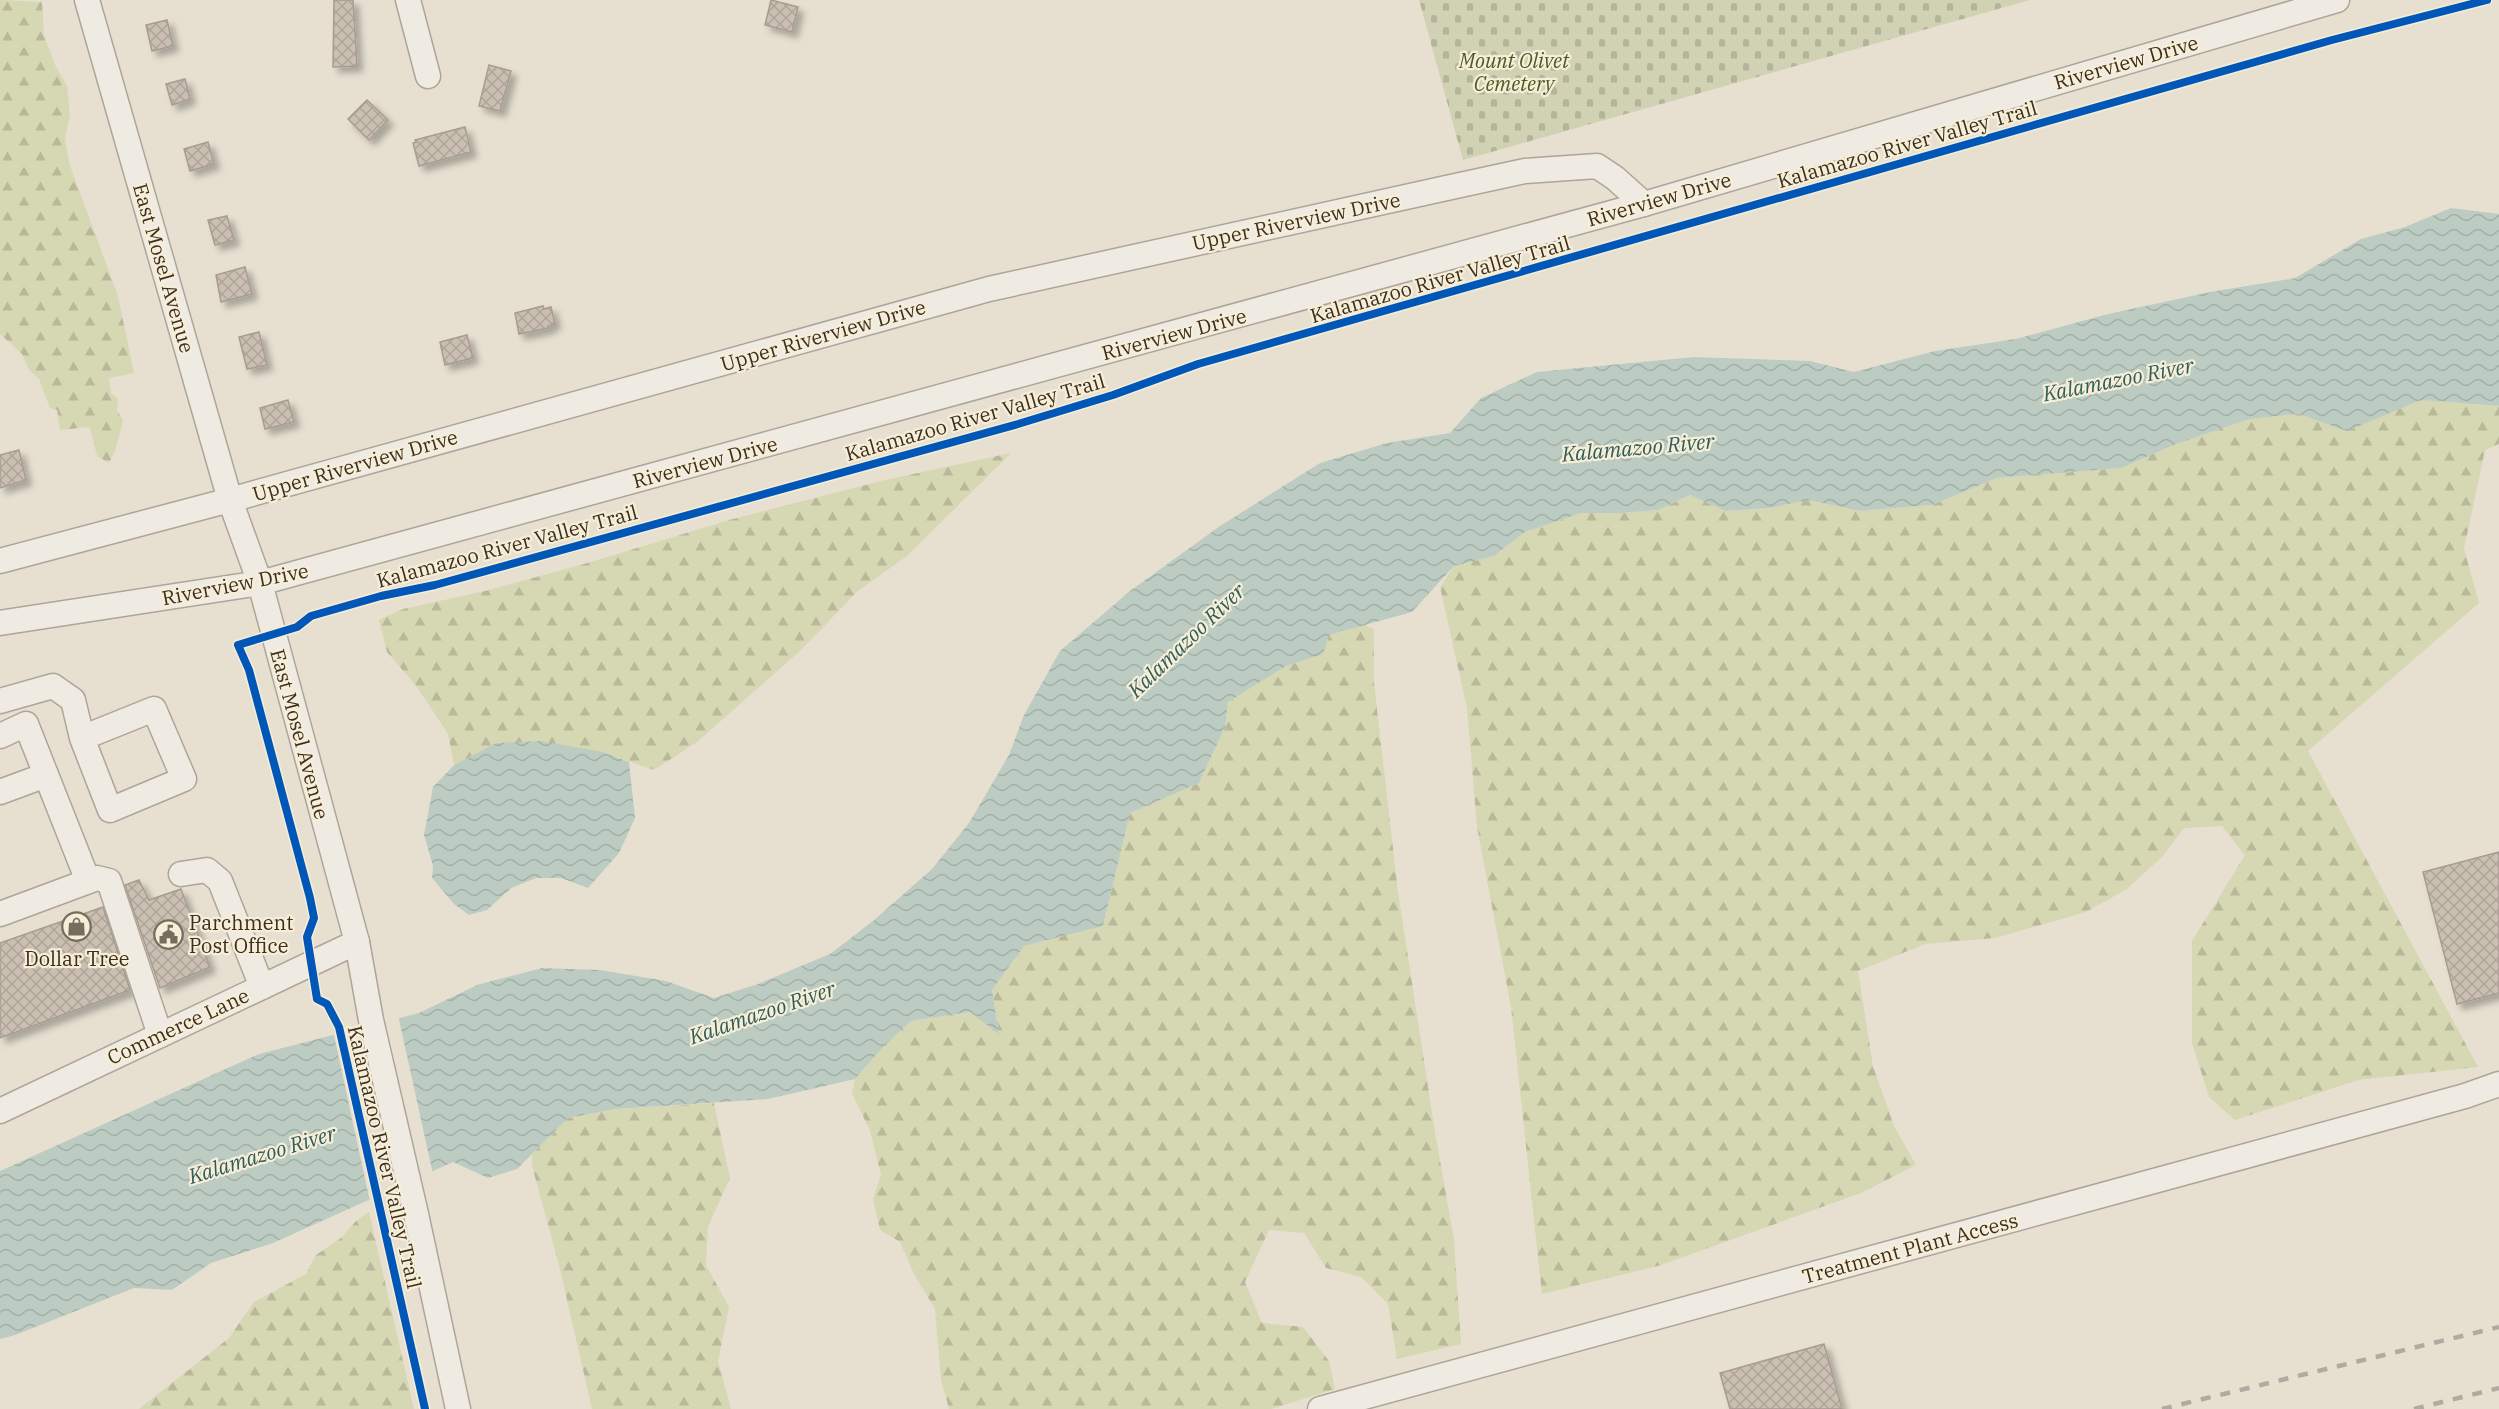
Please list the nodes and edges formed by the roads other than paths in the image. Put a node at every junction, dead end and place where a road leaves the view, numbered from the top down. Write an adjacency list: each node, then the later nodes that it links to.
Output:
1 (87, 0): 6 (street, East Mosel Avenue)
2 (408, 0): 4 (street)
3 (2337, 0): 5 (street, Riverview Drive)
4 (428, 76)
5 (1644, 204): 6 (street, Upper Riverview Drive); 8 (street, Riverview Drive)
6 (230, 500): 7 (street, Upper Riverview Drive); 8 (street, East Mosel Avenue)
7 (0, 561)
8 (260, 583): 9 (street, Riverview Drive); 18 (street, East Mosel Avenue)
9 (0, 623)
10 (0, 701): 12 (street)
11 (0, 736): 13 (street)
12 (82, 738): 12 (street)
13 (46, 775): 14 (street); 16 (street)
14 (0, 792)
15 (181, 874): 19 (street)
16 (88, 881): 17 (street); 20 (street)
17 (0, 914)
18 (357, 942): 19 (street, Commerce Lane); 23 (street, East Mosel Avenue)
19 (262, 987): 20 (street, Commerce Lane)
20 (160, 1035): 22 (street, Commerce Lane)
21 (2499, 1084): 24 (street, Treatment Plant Access)
22 (0, 1111)
23 (458, 1409)
24 (1320, 1409)

